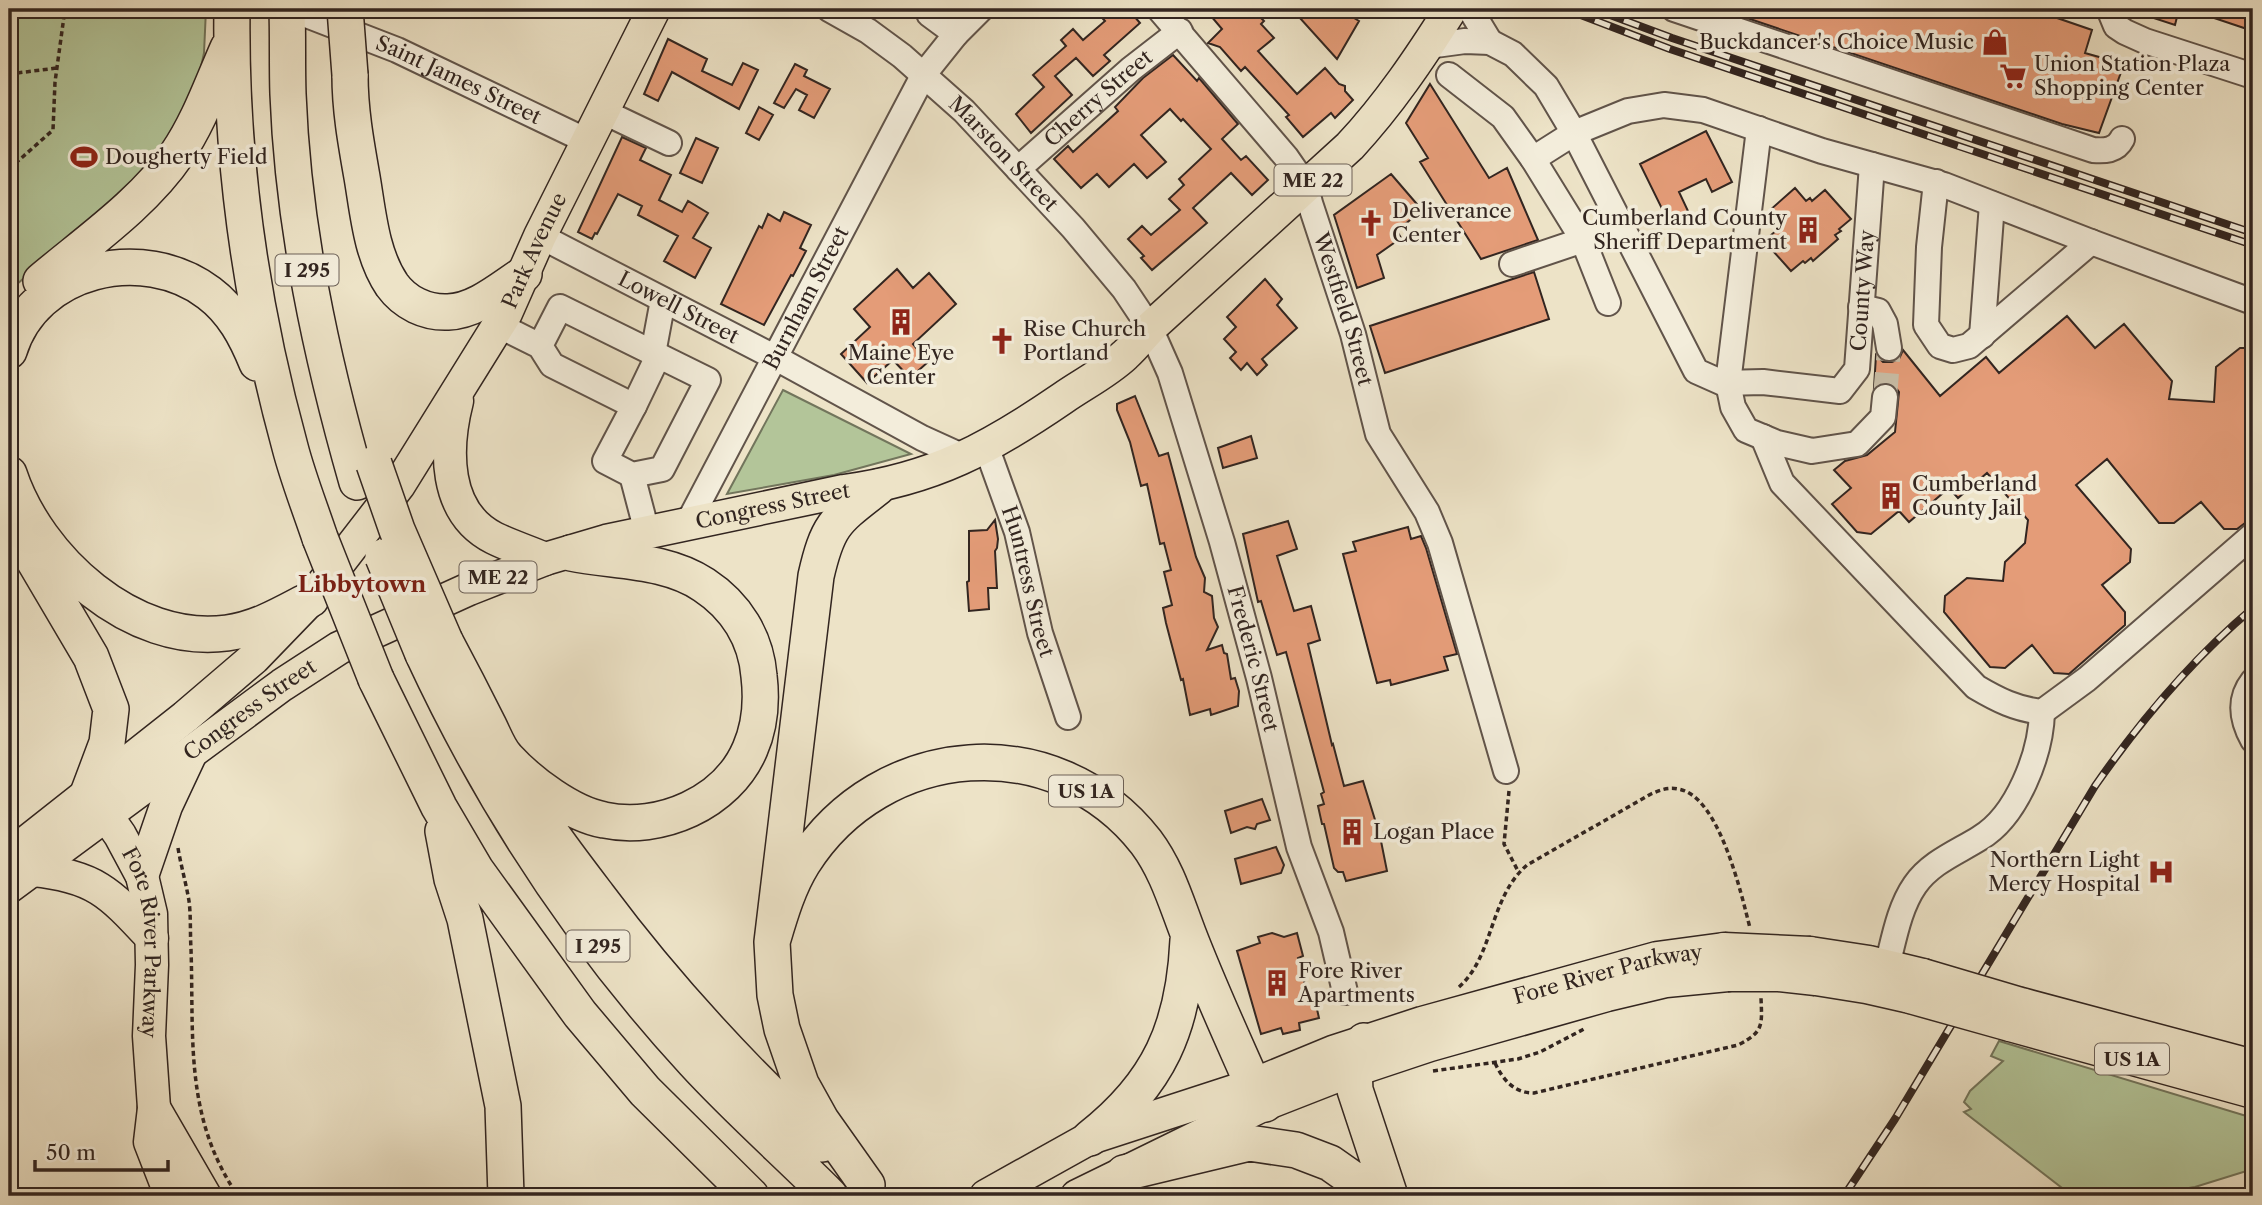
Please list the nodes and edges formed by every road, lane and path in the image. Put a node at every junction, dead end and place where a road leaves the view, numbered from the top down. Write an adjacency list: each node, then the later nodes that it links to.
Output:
1 (65, 9): 18 (path)
2 (289, 9): 27 (street, Saint James Street); 65 (highway, I 295)
3 (345, 9): 41 (highway, bridge)
4 (654, 9): 23 (main road, Park Avenue)
5 (829, 9): 20 (street, Marston Street)
6 (981, 9): 15 (street, Burnham Street)
7 (1159, 9): 14 (street, Westfield Street)
8 (1451, 9): 17 (main road, Congress Street / ME 22)
9 (1470, 9): 16 (street, County Way)
10 (1674, 9): 26 (street)
11 (2109, 9): 22 (street)
12 (926, 11): 15 (street)
13 (232, 24): 46 (highway); 59 (highway, I 295)
14 (1180, 32): 32 (street, Cherry Street); 34 (street, Westfield Street)
15 (956, 34): 20 (street, Burnham Street)
16 (1490, 42): 17 (street); 25 (street, County Way)
17 (1428, 46): 34 (main road, Congress Street / ME 22)
18 (57, 68): 19 (path); 31 (path)
19 (9, 74)
20 (924, 74): 32 (street, Marston Street); 55 (street, Burnham Street)
21 (1449, 75): 29 (street)
22 (2253, 76)
23 (602, 111): 27 (main road, Park Avenue); 28 (street)
24 (1759, 129): 25 (street); 30 (street); 57 (street)
25 (1574, 132): 29 (street); 36 (street, County Way)
26 (2122, 139)
27 (587, 141): 37 (main road, Park Avenue)
28 (669, 143)
29 (1533, 159): 38 (street)
30 (1872, 164): 33 (street); 45 (street, County Way)
31 (9, 169)
32 (1018, 169): 49 (street, Marston Street)
33 (1936, 182): 35 (street); 50 (street)
34 (1306, 186): 49 (main road, Congress Street / ME 22); 80 (street, Westfield Street)
35 (1992, 204): 39 (street); 50 (street)
36 (1620, 223): 38 (street); 57 (street, County Way)
37 (540, 236): 41 (main road, Park Avenue); 42 (street, Lowell Street)
38 (1583, 240): 40 (street); 44 (street)
39 (2091, 242): 43 (street); 50 (street)
40 (1512, 264)
41 (524, 274): 48 (main road, Park Avenue)
42 (663, 300): 47 (street, Lowell Street); 53 (street)
43 (2253, 302)
44 (1608, 303)
45 (1861, 307): 52 (street); 57 (street, County Way)
46 (9, 317)
47 (696, 317): 53 (street); 55 (street, Lowell Street)
48 (498, 325): 51 (street); 56 (main road, Park Avenue)
49 (1150, 328): 62 (main road, Congress Street / ME 22); 93 (street, Frederic Street)
50 (1982, 336)
51 (540, 346): 53 (street); 60 (street)
52 (1889, 348)
53 (654, 350): 60 (street); 64 (street)
54 (9, 351): 59 (highway)
55 (774, 357): 62 (street, Lowell Street); 68 (street, Burnham Street)
56 (462, 383): 65 (main road, Park Avenue); 71 (main road)
57 (1728, 383): 61 (street)
58 (1885, 397): 61 (street)
59 (279, 404): 82 (highway, I 295, bridge)
60 (634, 406): 64 (street)
61 (1763, 437): 75 (street)
62 (976, 452): 66 (main road, Congress Street / ME 22); 76 (street, Huntress Street)
63 (9, 474): 72 (highway)
64 (632, 475): 69 (street)
65 (377, 477): 72 (main road, Congress Street); 73 (highway, bridge)
66 (877, 487): 68 (main road, Congress Street / ME 22); 89 (highway)
67 (9, 511): 81 (highway)
68 (688, 523): 69 (main road, Congress Street / ME 22)
69 (648, 532): 71 (main road, Congress Street / ME 22)
70 (2253, 535): 75 (street)
71 (558, 556): 78 (main road, Congress Street / ME 22); 79 (highway)
72 (312, 599): 81 (main road, Congress Street)
73 (434, 648): 79 (highway); 110 (highway, I 295)
74 (2253, 681): 77 (street)
75 (2042, 712): 91 (street)
76 (1068, 717)
77 (2253, 740)
78 (191, 754): 81 (main road, Congress Street / ME 22); 86 (main road)
79 (505, 757): 104 (highway)
80 (1508, 780): 85 (path)
81 (98, 802): 84 (main road, Congress Street); 86 (main road, Fore River Parkway)
82 (439, 807): 105 (highway); 109 (highway, I 295)
83 (177, 840): 108 (path)
84 (17, 871): 88 (main road)
85 (1519, 873)
86 (142, 876): 88 (main road, Fore River Parkway)
87 (1188, 933): 89 (highway, US 1A); 100 (highway, US 1A); 102 (highway)
88 (152, 939): 101 (main road, Fore River Parkway)
89 (772, 942): 104 (highway, US 1A)
90 (1813, 966): 91 (main road, Fore River Parkway / US 1A); 92 (main road, Fore River Parkway / US 1A); 96 (main road, Fore River Parkway / US 1A, bridge)
91 (1887, 966): 92 (main road, Fore River Parkway / US 1A)
92 (1917, 986): 94 (main road, Fore River Parkway / US 1A, bridge)
93 (1345, 992)
94 (2015, 1015): 97 (main road, Fore River Parkway / US 1A); 99 (main road, Fore River Parkway / US 1A)
95 (1595, 1023): 98 (path)
96 (1359, 1056): 100 (main road, Fore River Parkway / US 1A); 114 (highway)
97 (2253, 1066)
98 (1425, 1072)
99 (2253, 1092)
100 (1259, 1094): 102 (main road, Fore River Parkway / US 1A); 103 (main road, Fore River Parkway)
101 (154, 1108): 106 (main road, Fore River Parkway); 107 (main road, Fore River Parkway)
102 (1090, 1139): 111 (main road, Fore River Parkway / US 1A)
103 (1124, 1173): 112 (main road, Fore River Parkway); 113 (highway)
104 (873, 1191)
105 (505, 1195)
106 (171, 1196)
107 (205, 1196)
108 (238, 1196)
109 (751, 1196)
110 (830, 1196)
111 (986, 1196)
112 (1077, 1196)
113 (1377, 1196)
114 (1390, 1196)

